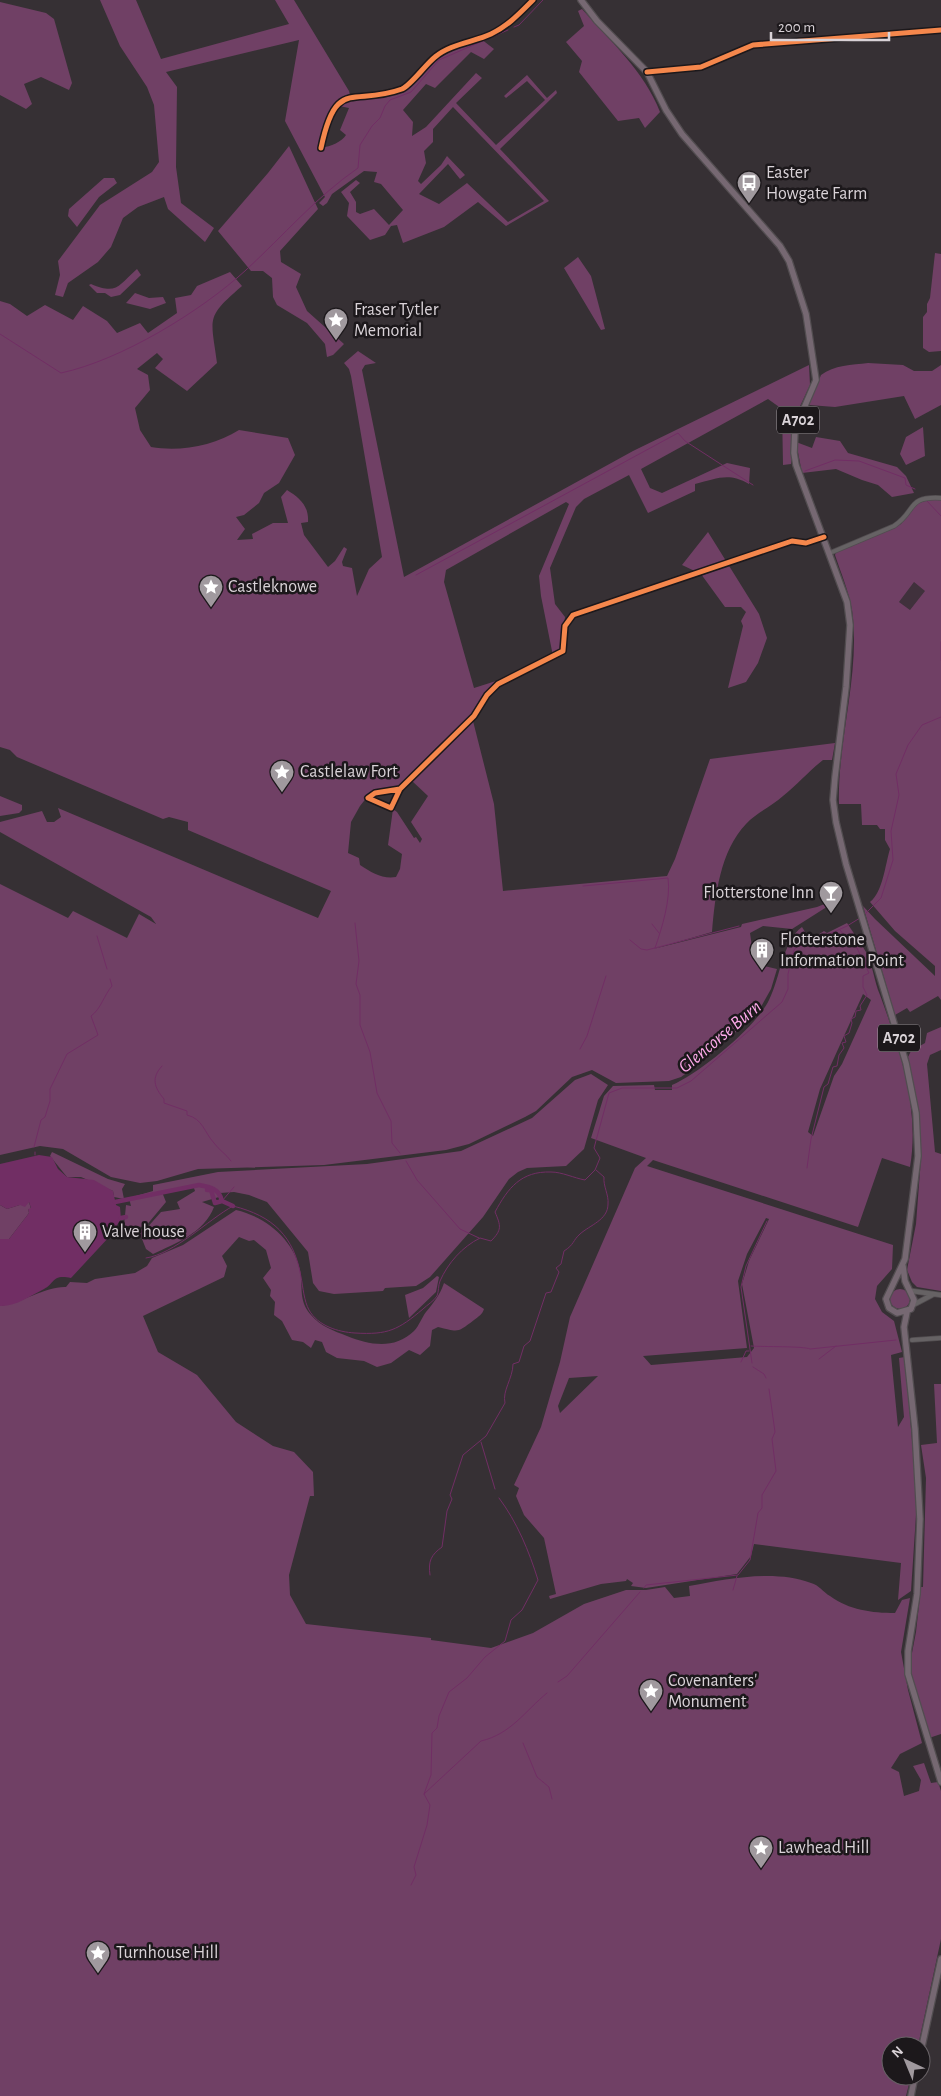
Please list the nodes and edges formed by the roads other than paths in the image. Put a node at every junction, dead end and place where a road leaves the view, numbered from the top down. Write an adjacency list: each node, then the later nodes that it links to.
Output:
1 (532, 0): 5 (street)
2 (581, 0): 4 (highway, A702)
3 (941, 30): 4 (street)
4 (647, 72): 7 (highway, A702)
5 (321, 148)
6 (941, 498): 8 (street)
7 (824, 537): 8 (highway, A702); 9 (street)
8 (830, 553): 10 (highway, A702)
9 (400, 789): 9 (street)
10 (903, 1266): 11 (highway, A702); 12 (highway, A702)
11 (892, 1288): 12 (highway); 17 (highway, A702)
12 (910, 1289): 13 (street); 15 (highway, A702)
13 (933, 1294): 14 (street); 15 (street)
14 (941, 1295)
15 (913, 1304): 16 (highway, A702)
16 (907, 1312): 17 (highway); 18 (highway, A702)
17 (897, 1313): 18 (highway, A702)
18 (904, 1327): 21 (highway, A702)
19 (941, 1338): 20 (street)
20 (912, 1340)
21 (941, 1782)
22 (941, 1959): 23 (highway)
23 (924, 2036)

